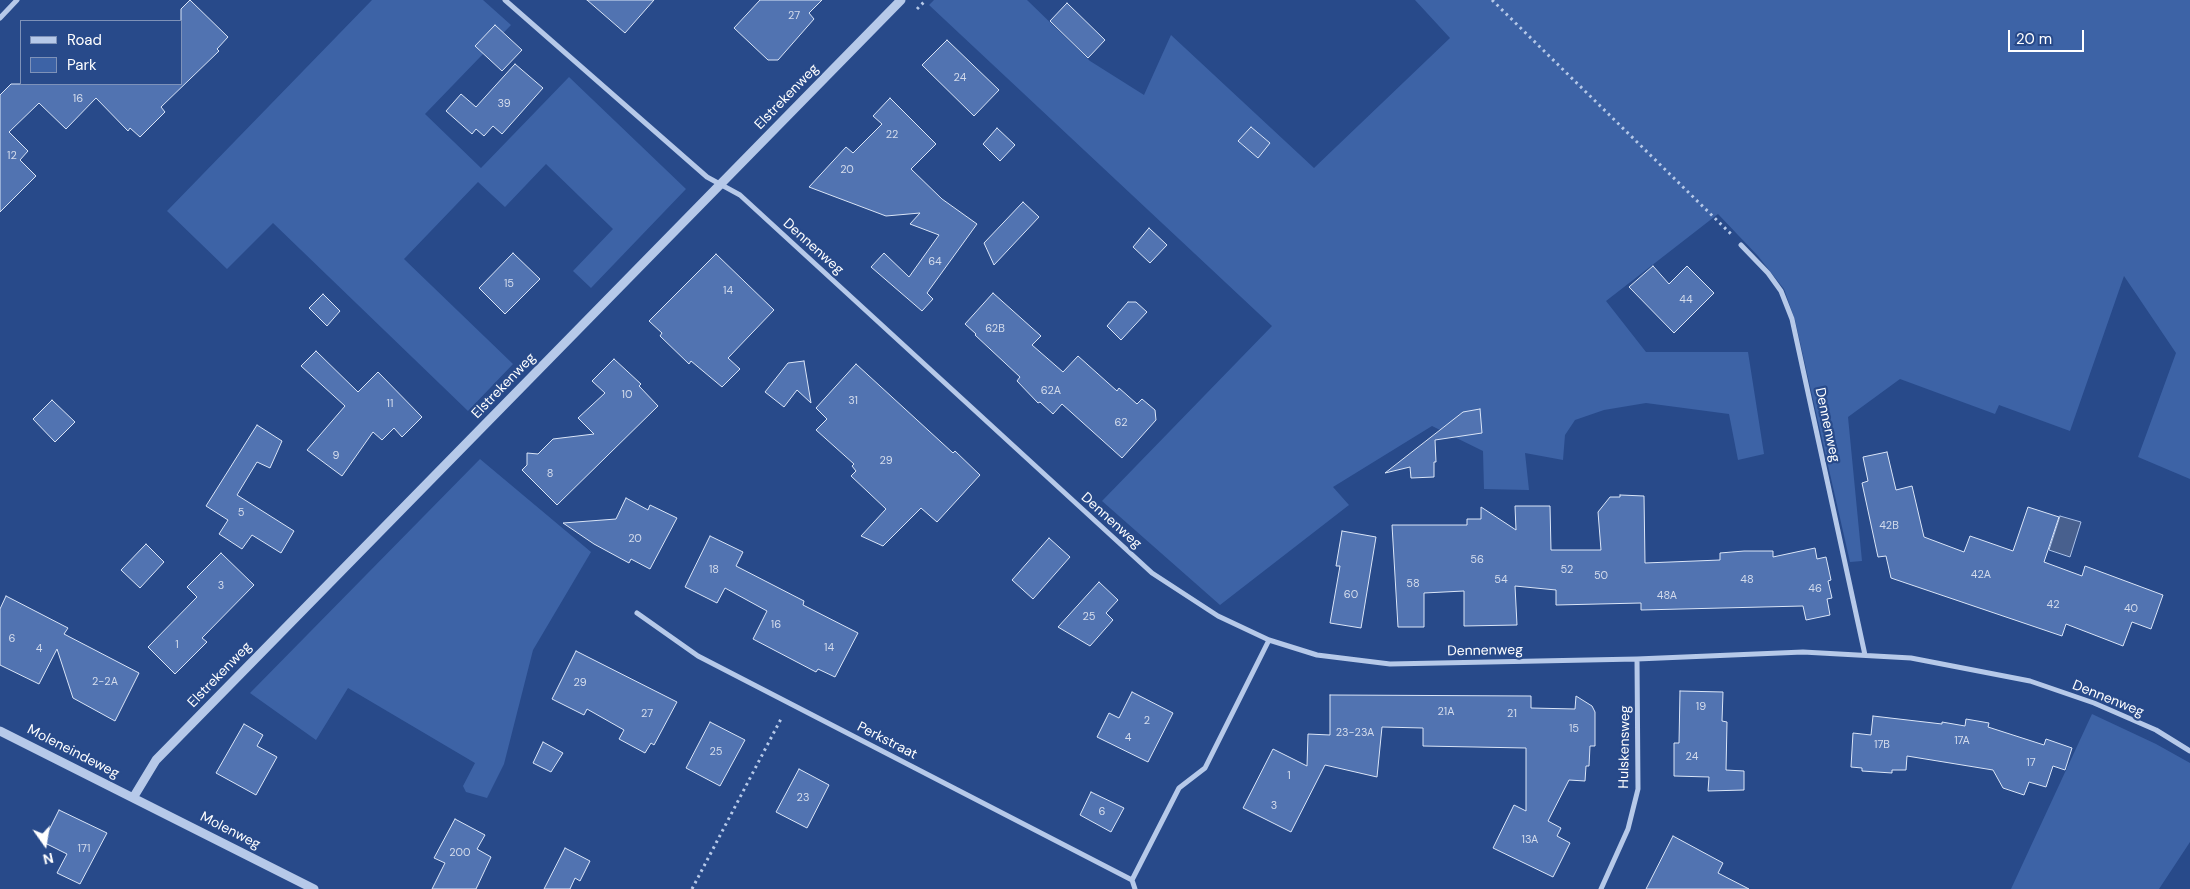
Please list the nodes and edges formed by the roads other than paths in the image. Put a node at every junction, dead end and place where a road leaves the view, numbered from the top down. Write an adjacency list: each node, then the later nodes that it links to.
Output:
1 (17, 0): 4 (street)
2 (505, 0): 5 (street, Dennenweg)
3 (902, 0): 5 (street, Elstrekenweg)
4 (0, 18)
5 (721, 184): 8 (street, Dennenweg); 13 (street, Elstrekenweg)
6 (1741, 245): 9 (street, Dennenweg)
7 (637, 613): 14 (street, Perkstraat)
8 (1270, 640): 10 (street, Dennenweg); 14 (street)
9 (1865, 655): 10 (street, Dennenweg); 12 (street, Dennenweg)
10 (1637, 659): 17 (street, Hulskensweg)
11 (0, 731): 13 (street, Moleneindeweg)
12 (2190, 751)
13 (133, 798): 15 (street, Molenweg)
14 (1132, 880): 16 (street)
15 (314, 889)
16 (1135, 889)
17 (1601, 889)

